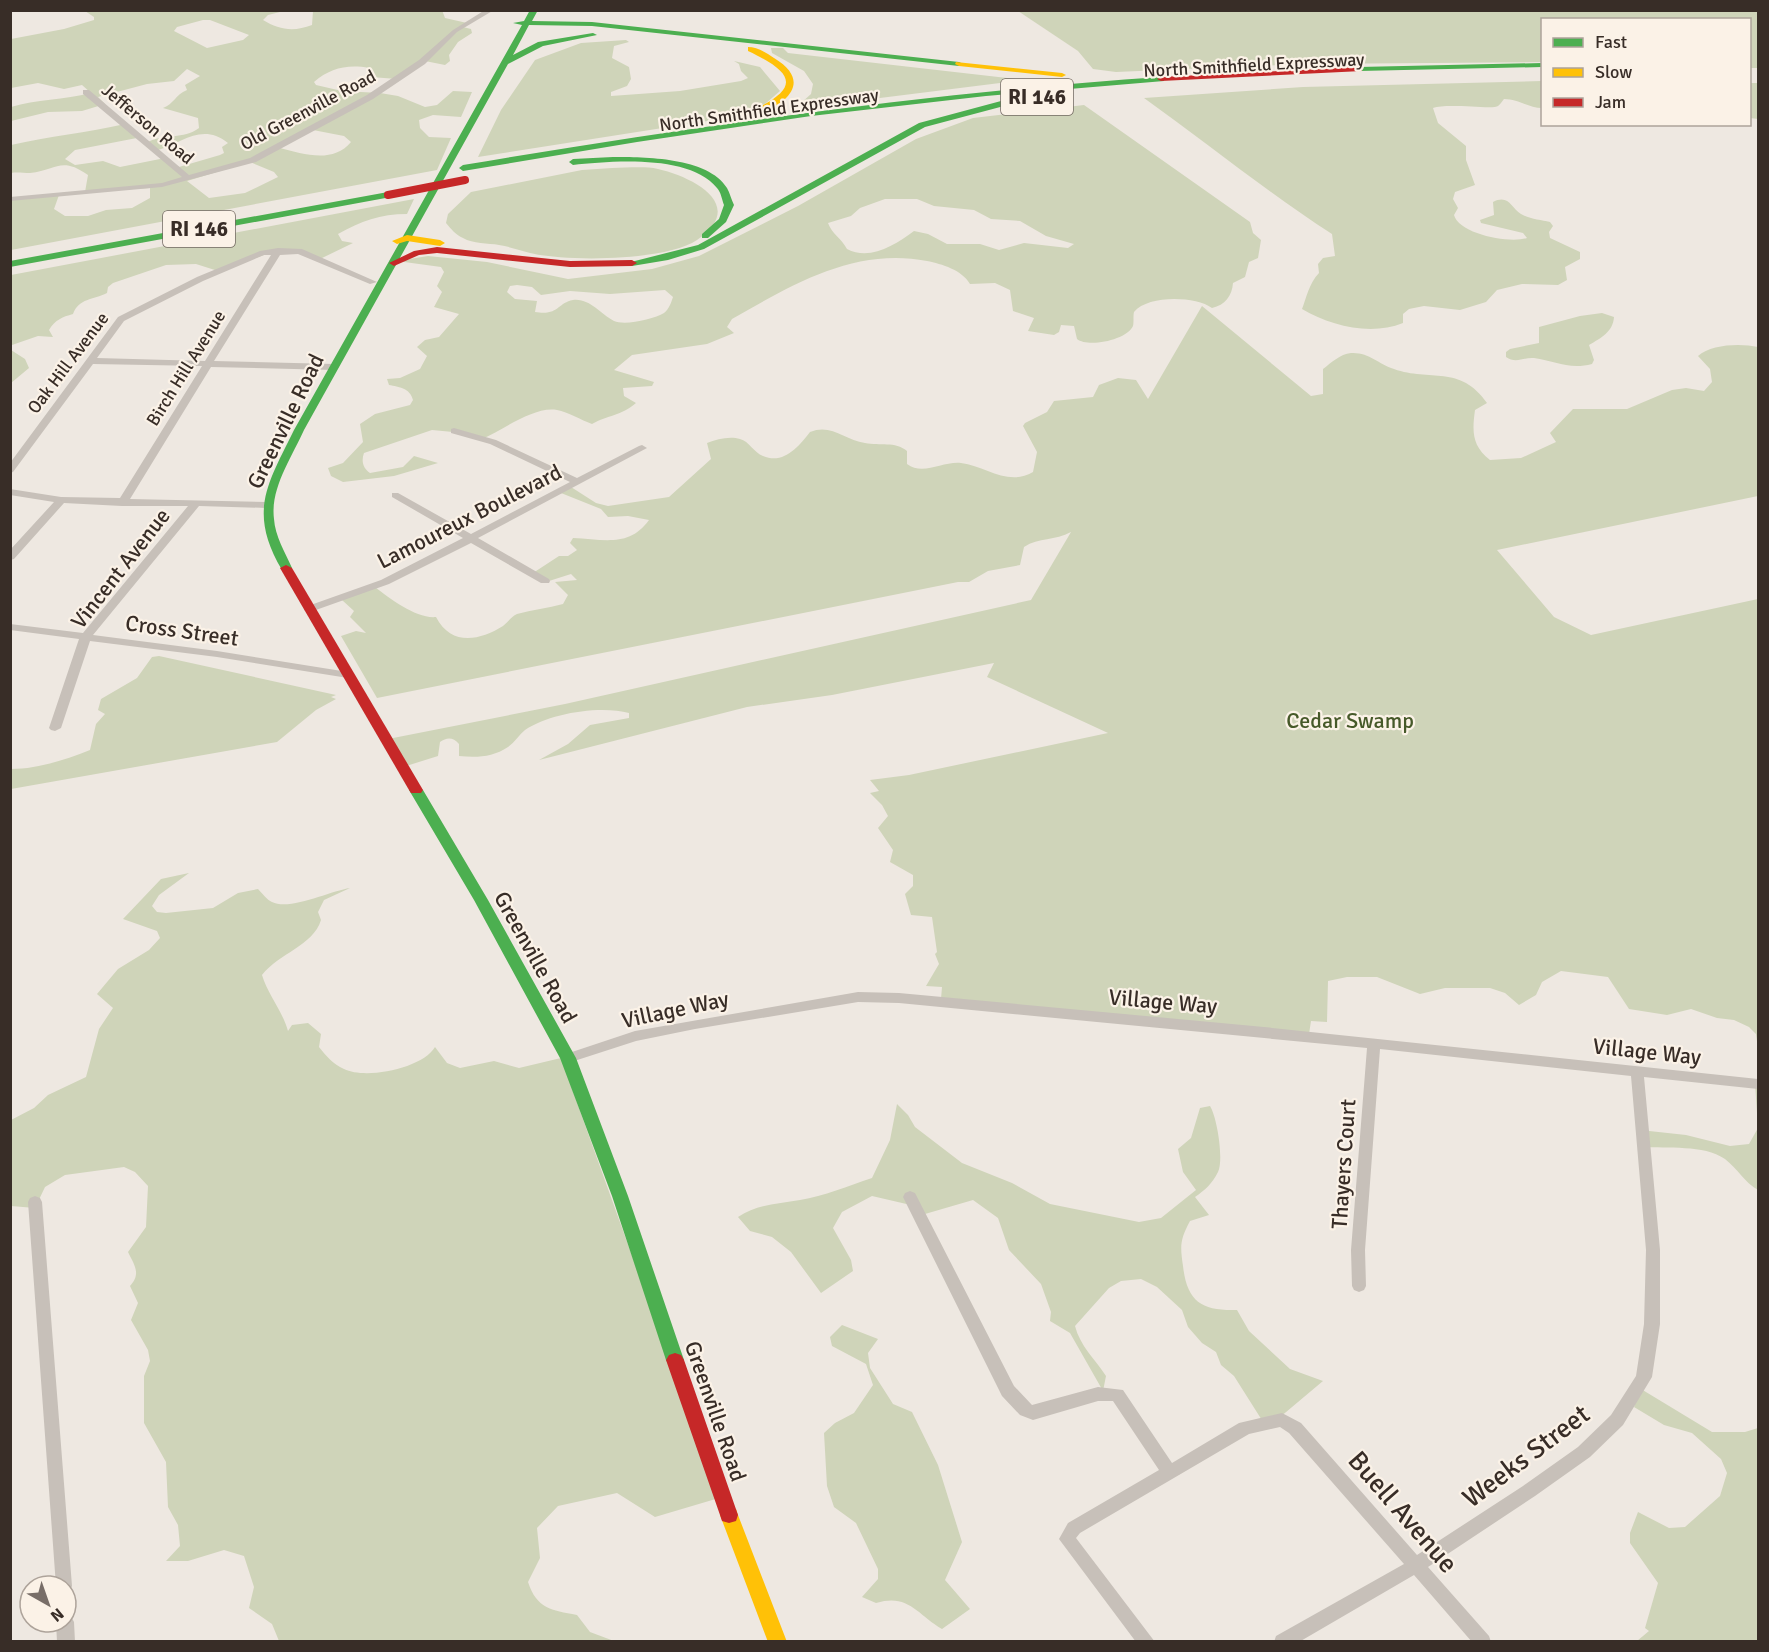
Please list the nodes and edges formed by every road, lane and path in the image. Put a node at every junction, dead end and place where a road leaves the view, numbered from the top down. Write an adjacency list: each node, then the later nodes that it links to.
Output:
1 (491, 10): 16 (street, Old Greenville Road)
2 (557, 10): 4 (main road)
3 (526, 17): 4 (main road); 6 (main road, Greenville Road)
4 (592, 24): 10 (main road)
5 (561, 39): 6 (main road); 7 (main road); 13 (main road)
6 (513, 40): 7 (main road, Greenville Road); 19 (main road, Greenville Road)
7 (502, 64): 19 (main road, Greenville Road)
8 (1541, 65): 10 (main road, North Smithfield Expressway / RI 146)
9 (1541, 74): 12 (main road, North Smithfield Expressway / RI 146)
10 (1178, 77): 13 (main road, North Smithfield Expressway / RI 146)
11 (87, 92): 16 (street, Jefferson Road)
12 (1030, 98): 14 (main road, North Smithfield Expressway / RI 146); 20 (main road)
13 (675, 131): 15 (main road, North Smithfield Expressway / RI 146)
14 (536, 166): 15 (main road, North Smithfield Expressway / RI 146); 20 (main road)
15 (464, 174): 17 (main road, North Smithfield Expressway / RI 146, bridge)
16 (189, 179): 18 (street, Old Greenville Road)
17 (388, 188): 22 (main road, North Smithfield Expressway / RI 146); 24 (main road, North Smithfield Expressway / RI 146)
18 (10, 199)
19 (405, 238): 20 (main road); 23 (main road, Greenville Road); 25 (main road, Greenville Road)
20 (432, 246): 23 (main road)
21 (278, 251): 25 (street); 27 (street, Oak Hill Avenue); 28 (street, Birch Hill Avenue)
22 (10, 253)
23 (394, 263): 26 (main road, Greenville Road)
24 (10, 264)
25 (373, 282): 26 (main road, Greenville Road)
26 (354, 330): 29 (main road, Greenville Road)
27 (89, 361): 28 (street); 32 (street, Oak Hill Avenue)
28 (206, 365): 29 (street); 37 (street, Birch Hill Avenue)
29 (334, 367): 39 (main road, Greenville Road)
30 (454, 431): 33 (street)
31 (642, 448): 33 (street, Lamoureux Boulevard)
32 (10, 470)
33 (577, 482): 40 (street, Lamoureux Boulevard)
34 (10, 492): 36 (street)
35 (395, 495): 40 (street)
36 (62, 500): 37 (street); 41 (street)
37 (122, 503): 38 (street)
38 (196, 503): 39 (street); 45 (street, Vincent Avenue)
39 (267, 505): 43 (main road, Greenville Road)
40 (472, 538): 42 (street); 43 (street, Lamoureux Boulevard)
41 (10, 557)
42 (545, 581)
43 (309, 609): 46 (main road, Greenville Road)
44 (10, 627): 45 (street, Cross Street)
45 (87, 636): 46 (street, Cross Street); 47 (street, Vincent Avenue)
46 (348, 675): 49 (main road, Greenville Road)
47 (55, 728)
48 (1374, 1045): 49 (street, Village Way); 50 (street, Village Way); 54 (street, Thayers Court)
49 (568, 1058): 58 (main road, Greenville Road)
50 (1637, 1072): 51 (street, Village Way); 56 (street, Weeks Street)
51 (1758, 1084)
52 (910, 1197): 55 (street)
53 (35, 1202): 57 (street)
54 (1359, 1286)
55 (1169, 1472): 56 (street, Buell Avenue); 59 (street)
56 (1415, 1566): 60 (street, Weeks Street); 61 (street, Buell Avenue)
57 (63, 1574)
58 (778, 1641)
59 (1147, 1641)
60 (1282, 1641)
61 (1483, 1641)

